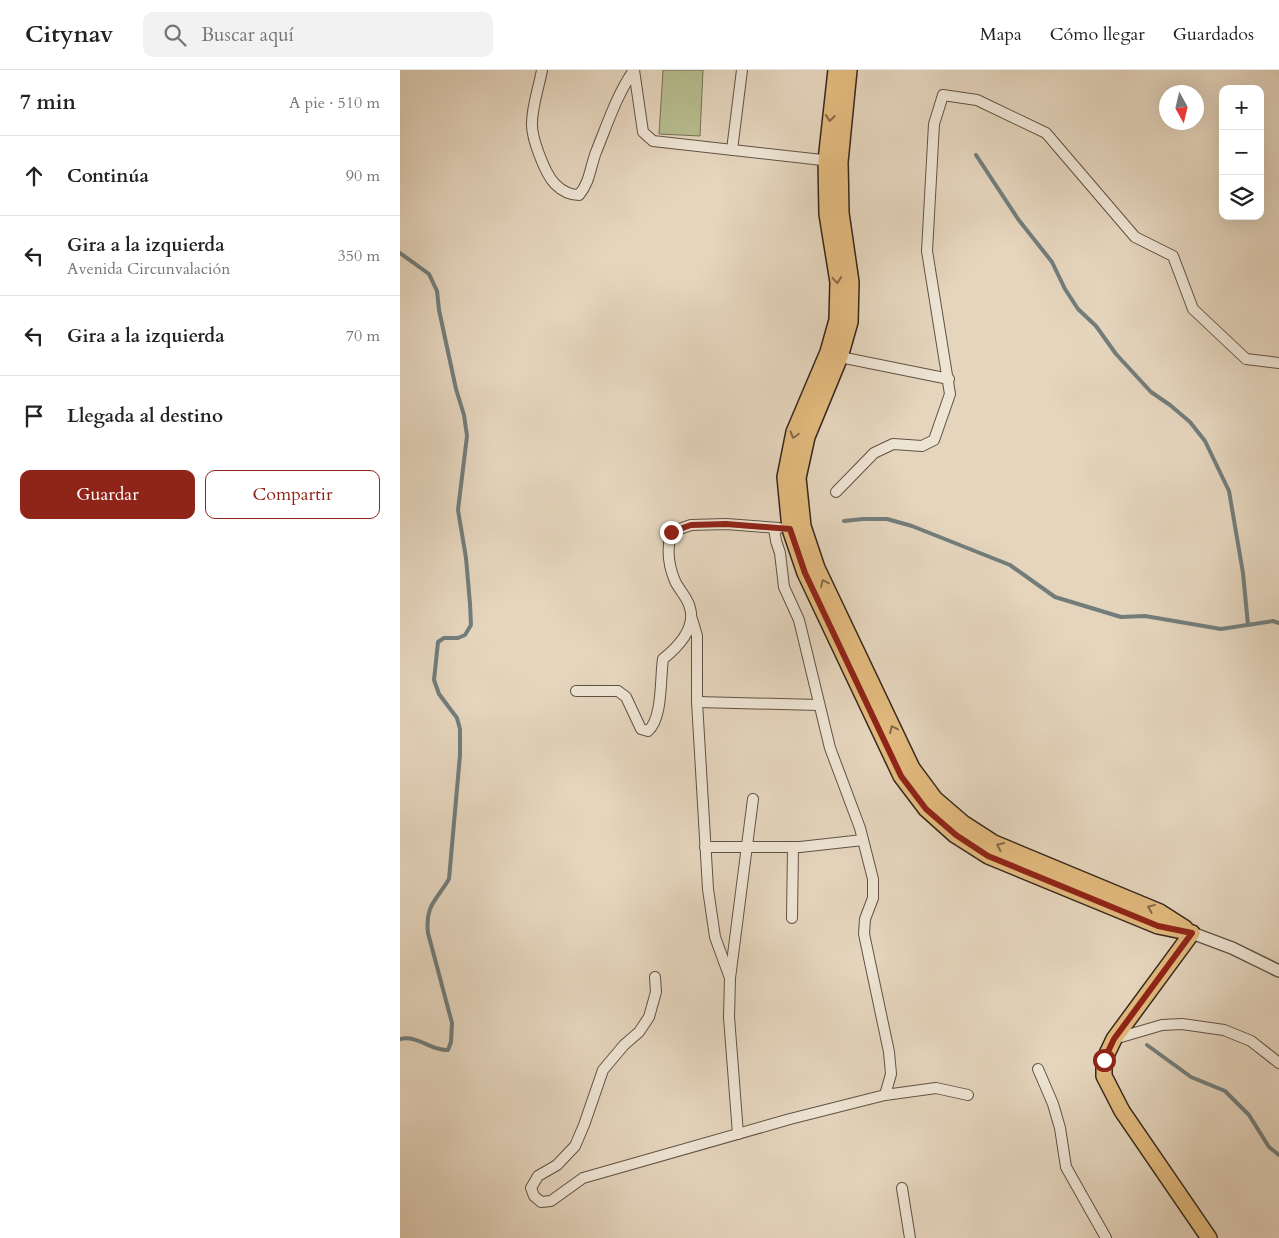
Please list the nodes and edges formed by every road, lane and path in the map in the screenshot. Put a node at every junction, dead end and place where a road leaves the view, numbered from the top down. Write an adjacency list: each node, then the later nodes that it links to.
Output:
1 (542, 70): 2 (street)
2 (634, 70): 6 (street)
3 (742, 70): 6 (street)
4 (836, 70): 7 (main road, one-way to 7)
5 (849, 70): 7 (main road)
6 (732, 150): 7 (street)
7 (833, 161): 8 (main road); 13 (main road, one-way to 13)
8 (840, 357): 10 (street); 24 (main road, one-way to 8)
9 (1279, 364): 10 (street)
10 (949, 378): 11 (street)
11 (836, 492)
12 (774, 528): 13 (street); 14 (street); 17 (street)
13 (790, 529): 24 (main road)
14 (692, 619): 15 (street); 16 (street)
15 (576, 691)
16 (697, 702): 17 (street); 21 (street)
17 (819, 705): 19 (street)
18 (753, 799): 22 (street)
19 (863, 840): 20 (street); 31 (street)
20 (793, 846): 22 (street); 23 (street)
21 (706, 847): 22 (street); 27 (street)
22 (747, 847): 27 (street)
23 (792, 918)
24 (1192, 933): 25 (street); 28 (main road)
25 (1279, 971)
26 (655, 977): 33 (street)
27 (730, 978): 33 (street)
28 (1114, 1039): 29 (street); 37 (main road)
29 (1279, 1063)
30 (1038, 1069): 36 (street)
31 (886, 1095): 32 (street); 33 (street)
32 (968, 1095)
33 (738, 1134)
34 (902, 1188): 35 (street)
35 (910, 1238)
36 (1106, 1238)
37 (1208, 1238)

